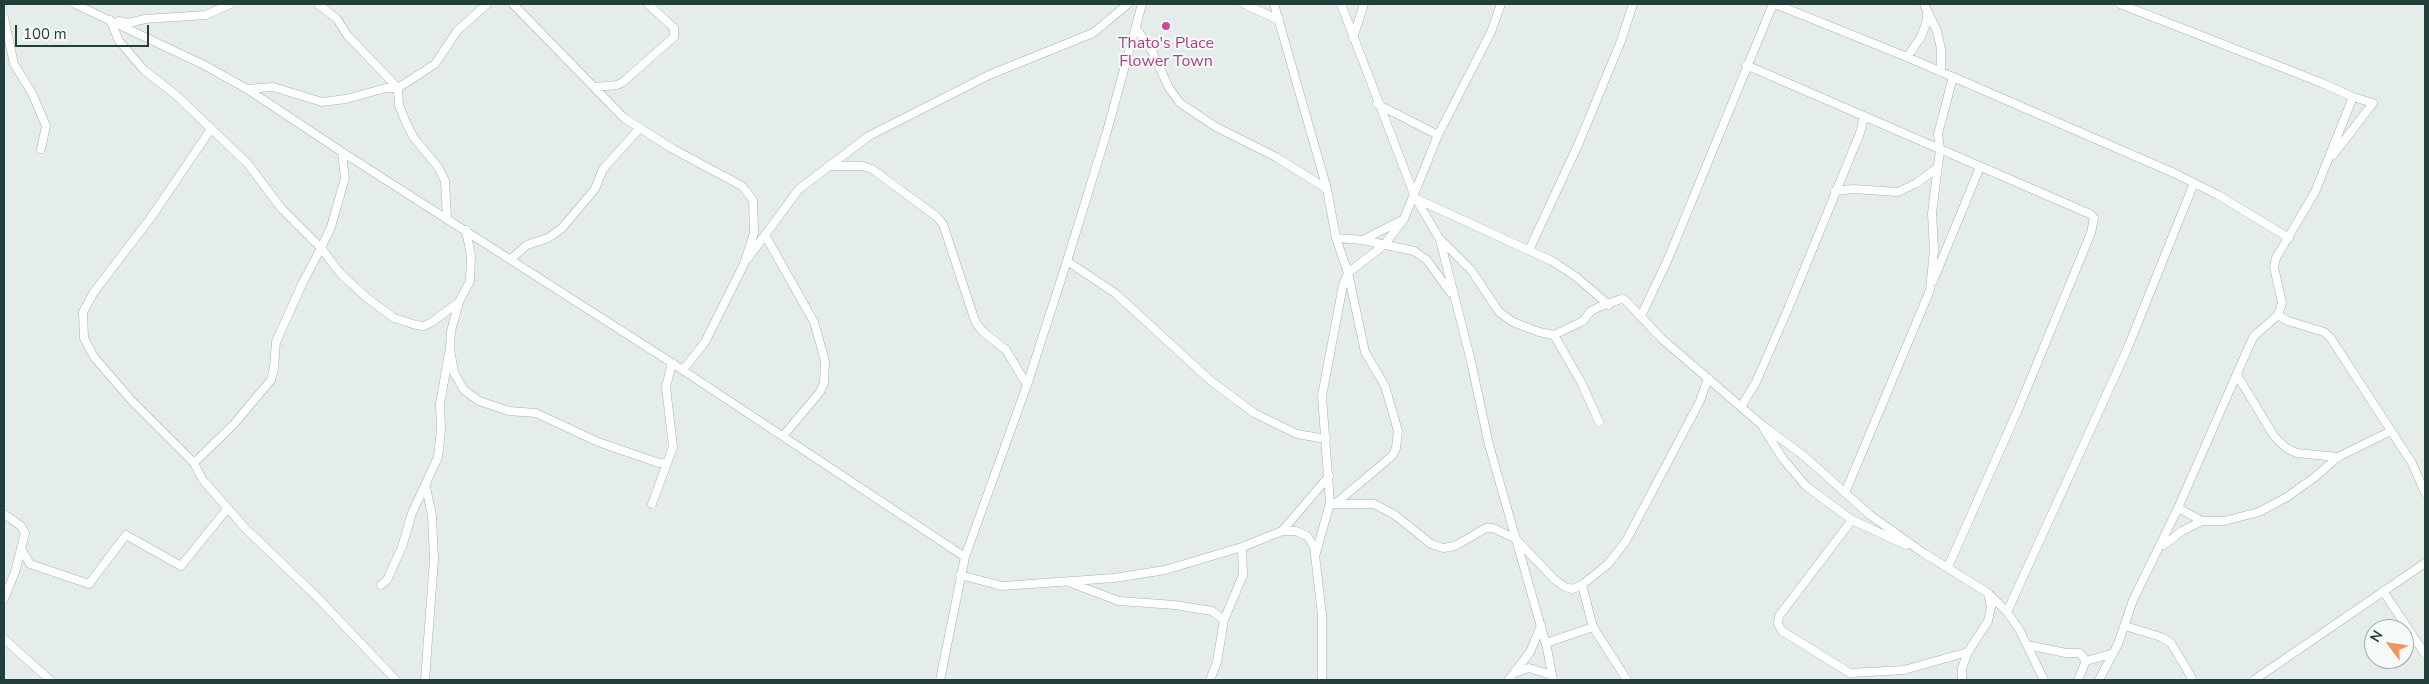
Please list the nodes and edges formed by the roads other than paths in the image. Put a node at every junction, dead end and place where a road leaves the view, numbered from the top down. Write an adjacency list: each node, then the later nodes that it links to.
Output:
1 (75, 4): 19 (street)
2 (230, 4): 19 (street)
3 (318, 4): 29 (street)
4 (487, 4): 29 (street)
5 (513, 4): 27 (street)
6 (648, 4): 27 (street)
7 (1128, 4): 40 (street)
8 (1139, 4): 21 (street)
9 (1244, 4): 20 (street)
10 (1274, 4): 20 (street)
11 (1340, 4): 22 (street)
12 (1364, 4): 22 (street)
13 (1501, 4): 35 (street)
14 (1633, 4): 57 (street)
15 (1774, 4): 23 (street); 24 (street)
16 (2120, 4): 30 (street)
17 (1925, 7): 23 (street); 25 (street)
18 (4, 18): 36 (street)
19 (110, 20): 28 (street); 34 (street)
20 (1279, 20): 44 (street)
21 (1136, 28): 44 (street); 59 (street)
22 (1353, 38): 31 (street)
23 (1908, 57): 25 (street)
24 (1746, 65): 32 (street); 67 (street)
25 (1941, 72): 26 (street)
26 (1953, 77): 37 (street); 43 (street)
27 (595, 87): 33 (street)
28 (246, 88): 29 (street); 38 (street)
29 (398, 88): 47 (street)
30 (2353, 97): 39 (street); 39 (street)
31 (1377, 104): 35 (street); 46 (street)
32 (1864, 117): 37 (street); 45 (street)
33 (640, 128): 58 (street); 60 (street)
34 (211, 129): 56 (street); 82 (street)
35 (1438, 135): 46 (street)
36 (41, 149)
37 (1940, 150): 41 (street); 42 (street)
38 (342, 152): 47 (street); 56 (street)
39 (2328, 161): 53 (street)
40 (828, 166): 50 (street); 74 (street)
41 (1980, 167): 62 (street); 104 (street)
42 (1937, 168): 45 (street); 62 (street)
43 (2194, 183): 53 (street); 112 (street)
44 (1327, 189): 51 (street)
45 (1835, 191): 75 (street)
46 (1415, 198): 48 (street); 52 (street); 57 (street)
47 (447, 218): 49 (street)
48 (1404, 219): 54 (street); 55 (street)
49 (466, 230): 58 (street); 64 (street)
50 (765, 235): 60 (street); 79 (street)
51 (1336, 238): 54 (street); 61 (street)
52 (1439, 238): 63 (street); 68 (street)
53 (2288, 238): 66 (street)
54 (1362, 240): 55 (street)
55 (1384, 245): 61 (street); 63 (street)
56 (321, 248): 64 (street); 82 (street)
57 (1529, 250): 65 (street)
58 (511, 259): 70 (street)
59 (1066, 262): 74 (street); 80 (street)
60 (744, 264): 71 (street)
61 (1348, 273): 80 (street); 88 (street)
62 (1930, 290): 86 (street)
63 (1455, 299): 96 (street)
64 (459, 302): 69 (street)
65 (1609, 304): 67 (street); 68 (street)
66 (2278, 315): 72 (street); 78 (street)
67 (1641, 316): 73 (street)
68 (1554, 335): 76 (street)
69 (450, 349): 83 (street); 85 (street)
70 (672, 363): 71 (street); 83 (street)
71 (683, 370): 79 (street)
72 (2237, 376): 81 (street); 90 (street)
73 (1708, 378): 75 (street); 108 (street)
74 (1027, 385): 102 (street)
75 (1741, 407): 77 (street)
76 (1599, 422)
77 (1762, 425): 86 (street); 93 (street)
78 (2390, 431): 81 (street); 87 (street)
79 (783, 436): 102 (street)
80 (1326, 439): 84 (street)
81 (2338, 457): 94 (street)
82 (194, 464): 91 (street)
83 (667, 464): 89 (street)
84 (1329, 476): 88 (street); 95 (street)
85 (426, 487): 107 (street); 128 (street)
86 (1845, 493): 100 (street)
87 (2425, 493)
88 (1332, 503): 96 (street); 101 (street)
89 (652, 504)
90 (2178, 508): 94 (street); 98 (street)
91 (228, 509): 99 (street); 127 (street)
92 (4, 514): 99 (street)
93 (1852, 520): 100 (street); 120 (street)
94 (2202, 521): 98 (street)
95 (1282, 531): 97 (street); 101 (street)
96 (1516, 539): 108 (street); 114 (street)
97 (1242, 547): 106 (street); 113 (street)
98 (2160, 548): 115 (street)
99 (22, 550): 111 (street)
100 (1922, 552): 104 (street)
101 (1315, 556): 131 (street)
102 (965, 557): 105 (street)
103 (2425, 563): 109 (street)
104 (1948, 567): 110 (street)
105 (960, 575): 106 (street); 129 (street)
106 (1069, 583): 113 (street)
107 (381, 585)
108 (1582, 585): 116 (street)
109 (2383, 591): 122 (street); 139 (street)
110 (1988, 593): 112 (street); 120 (street)
111 (4, 599)
112 (2007, 612): 119 (street)
113 (1224, 620): 130 (street)
114 (1541, 626): 118 (street); 124 (street)
115 (2125, 626): 121 (street); 138 (street)
116 (1593, 628): 118 (street); 133 (street)
117 (4, 639): 126 (street)
118 (1546, 643): 125 (street)
119 (2026, 645): 123 (street); 135 (street)
120 (1968, 652): 134 (street)
121 (2111, 654): 123 (street); 137 (street)
122 (2425, 654)
123 (2086, 661): 136 (street)
124 (1514, 673): 125 (street); 132 (street)
125 (1552, 678)
126 (50, 680)
127 (396, 680)
128 (425, 680)
129 (940, 680)
130 (1210, 680)
131 (1322, 680)
132 (1508, 680)
133 (1627, 680)
134 (1962, 680)
135 (2044, 680)
136 (2078, 680)
137 (2099, 680)
138 (2193, 680)
139 (2254, 680)

